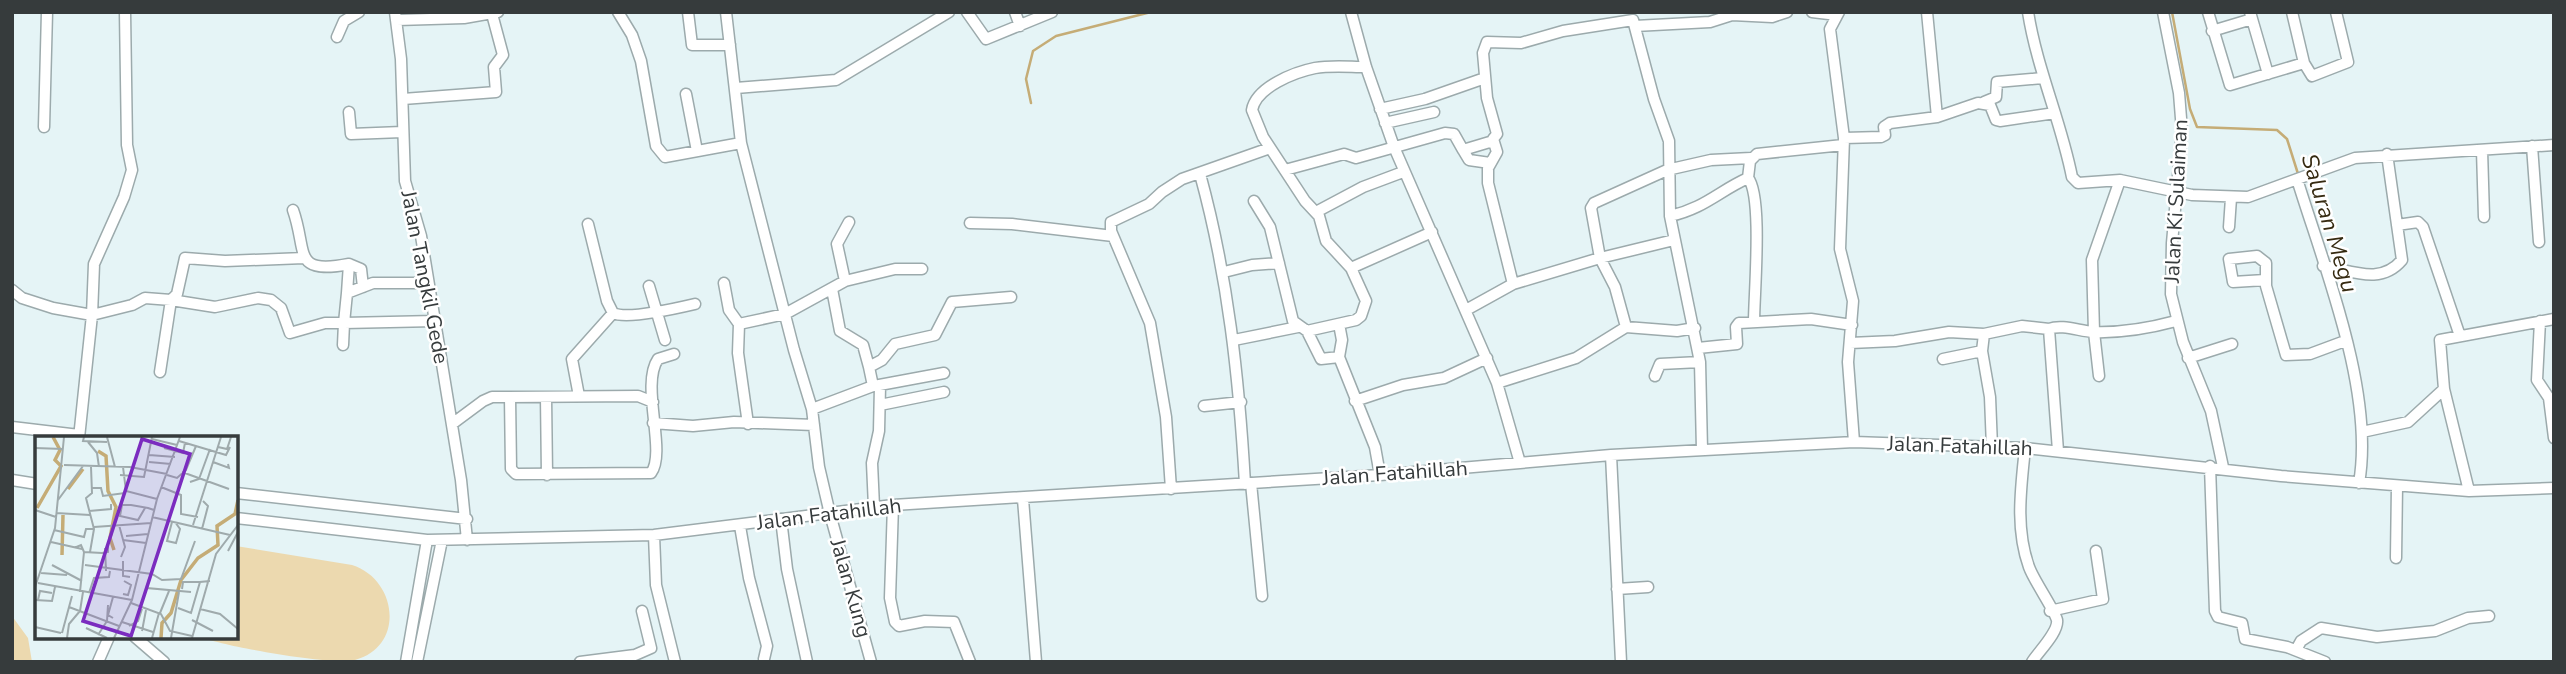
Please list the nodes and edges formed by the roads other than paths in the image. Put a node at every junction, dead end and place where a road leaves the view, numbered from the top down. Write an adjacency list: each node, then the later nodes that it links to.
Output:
1 (47, 12): 44 (street)
2 (125, 12): 108 (street)
3 (359, 12): 27 (street)
4 (618, 12): 55 (street)
5 (688, 12): 28 (street)
6 (726, 12): 28 (street, Jalan Kung)
7 (949, 12): 34 (street)
8 (967, 12): 25 (street)
9 (1014, 12): 25 (street)
10 (1052, 12): 25 (street)
11 (1352, 12): 30 (street)
12 (1787, 12): 24 (street)
13 (1812, 12): 21 (street)
14 (1927, 12): 42 (street)
15 (2028, 12): 33 (street)
16 (2162, 12): 66 (street, Jalan Ki Sulaiman)
17 (2208, 12): 26 (street)
18 (2292, 12): 29 (street)
19 (2336, 12): 29 (street)
20 (495, 13): 22 (street); 36 (street)
21 (1838, 13): 47 (street)
22 (396, 16): 36 (street, Jalan Tangkil Gede)
23 (2251, 16): 26 (street); 31 (street)
24 (1633, 19): 32 (street); 60 (street)
25 (1020, 26)
26 (2212, 31): 31 (street)
27 (337, 37)
28 (730, 45): 34 (street, Jalan Kung)
29 (2304, 63): 31 (street)
30 (1366, 67): 38 (street); 52 (street)
31 (2268, 74)
32 (1485, 78): 38 (street); 46 (street)
33 (2043, 78): 37 (street); 41 (street)
34 (736, 88): 48 (street, Jalan Kung)
35 (686, 94): 55 (street)
36 (403, 99): 45 (street, Jalan Tangkil Gede)
37 (1984, 102): 41 (street); 42 (street)
38 (1380, 109): 43 (street)
39 (349, 111): 45 (street)
40 (1434, 112): 43 (street)
41 (2055, 113): 65 (street)
42 (1937, 117): 47 (street)
43 (1385, 123): 51 (street)
44 (44, 127)
45 (402, 132): 92 (street, Jalan Tangkil Gede)
46 (1493, 141): 53 (street); 58 (street)
47 (1843, 141): 57 (street); 117 (street)
48 (741, 143): 55 (street); 107 (street, Jalan Kung)
49 (2554, 145): 50 (street)
50 (2532, 146): 54 (street); 81 (street)
51 (1394, 147): 53 (street); 59 (street); 61 (street)
52 (1270, 148): 59 (street); 62 (street)
53 (1463, 150): 58 (street)
54 (2482, 150): 56 (street); 72 (street)
55 (697, 151)
56 (2387, 154): 64 (street); 76 (street)
57 (1751, 158): 60 (street); 63 (street)
58 (1490, 163): 94 (street)
59 (1285, 170): 70 (street)
60 (1667, 170): 71 (street); 83 (street)
61 (1404, 172): 70 (street); 78 (street)
62 (1200, 174): 79 (street); 89 (street)
63 (1748, 178): 71 (street); 113 (street)
64 (2299, 178): 67 (street); 86 (street)
65 (2123, 181): 66 (street); 122 (street)
66 (2177, 193): 67 (street); 110 (street, Jalan Ki Sulaiman)
67 (2231, 198): 77 (street)
68 (1254, 201): 84 (street)
69 (293, 210): 82 (street)
70 (1317, 212): 87 (street)
71 (1670, 216): 80 (street)
72 (2484, 217)
73 (849, 222): 91 (street)
74 (970, 223): 79 (street)
75 (588, 224): 106 (street)
76 (2398, 225): 86 (street); 124 (street)
77 (2229, 227)
78 (1432, 232): 87 (street); 104 (street)
79 (1113, 236): 182 (street)
80 (1674, 240): 83 (street); 119 (street)
81 (2539, 242)
82 (304, 258): 85 (street); 101 (street)
83 (1600, 258): 94 (street); 118 (street)
84 (1279, 262): 89 (street); 120 (street)
85 (349, 264): 96 (street); 99 (street)
86 (2327, 266): 127 (street)
87 (1350, 268): 116 (street)
88 (922, 269): 91 (street)
89 (1224, 272): 126 (street)
90 (2265, 280): 127 (street)
91 (845, 281): 97 (street)
92 (428, 283): 96 (street); 111 (street, Jalan Tangkil Gede)
93 (724, 284): 115 (street)
94 (1513, 284): 104 (street)
95 (649, 286): 105 (street)
96 (363, 287): 99 (street)
97 (832, 289): 107 (street); 139 (street)
98 (14, 292): 103 (street); 108 (street)
99 (346, 293): 114 (street)
100 (1011, 297): 139 (street)
101 (171, 300): 108 (street); 114 (street); 140 (street)
102 (695, 304): 105 (street)
103 (12, 306)
104 (1466, 310): 135 (street)
105 (656, 312): 106 (street); 125 (street)
106 (613, 313): 148 (street)
107 (785, 314): 115 (street); 156 (street, Jalan Kung)
108 (93, 315): 163 (street)
109 (2554, 319): 112 (street)
110 (2176, 320): 122 (street); 136 (street, Jalan Ki Sulaiman)
111 (435, 321): 114 (street); 158 (street, Jalan Tangkil Gede)
112 (2540, 321): 124 (street); 164 (street)
113 (1754, 322): 117 (street); 131 (street)
114 (344, 323): 130 (street)
115 (739, 324): 159 (street)
116 (1339, 324): 120 (street); 134 (street)
117 (1852, 325): 128 (street)
118 (1626, 327): 119 (street); 144 (street)
119 (1695, 328): 131 (street)
120 (1303, 329): 126 (street); 134 (street)
121 (2049, 329): 122 (street); 123 (street); 169 (street)
122 (2094, 332): 143 (street)
123 (1984, 334): 128 (street); 132 (street)
124 (2460, 335): 146 (street)
125 (665, 340)
126 (1234, 340): 153 (street)
127 (2345, 341): 162 (street)
128 (1850, 343): 165 (street)
129 (2232, 344): 136 (street)
130 (343, 345)
131 (1698, 348): 138 (street)
132 (1982, 351): 137 (street); 166 (street)
133 (674, 354): 152 (street)
134 (1339, 357): 151 (street)
135 (1487, 358): 144 (street); 151 (street)
136 (2188, 358): 173 (street, Jalan Ki Sulaiman)
137 (1943, 359)
138 (1700, 362): 142 (street); 168 (street)
139 (869, 367): 145 (street)
140 (160, 372)
141 (944, 373): 145 (street)
142 (1655, 376)
143 (2099, 376)
144 (1497, 383): 171 (street)
145 (876, 386): 154 (street); 156 (street)
146 (2444, 389): 162 (street); 183 (street)
147 (944, 392): 154 (street)
148 (579, 396): 150 (street); 152 (street)
149 (510, 397): 150 (street); 158 (street); 174 (street)
150 (546, 397): 174 (street)
151 (1355, 401): 175 (street)
152 (653, 402): 157 (street)
153 (1241, 402): 155 (street); 179 (street)
154 (880, 405): 187 (street)
155 (1204, 406)
156 (812, 409): 160 (street, Jalan Kung)
157 (653, 423): 159 (street); 174 (street)
158 (453, 424): 190 (street, Jalan Tangkil Gede)
159 (748, 424): 160 (street)
160 (814, 425): 188 (street, Jalan Kung)
161 (12, 427): 163 (street)
162 (2365, 431): 177 (street)
163 (79, 436)
164 (2554, 438)
165 (1854, 442): 166 (street, Jalan Fatahillah); 168 (street, Jalan Fatahillah)
166 (1992, 447): 167 (street, Jalan Fatahillah)
167 (2025, 448): 169 (street, Jalan Fatahillah); 203 (street)
168 (1702, 450): 170 (street, Jalan Fatahillah)
169 (2057, 451): 172 (street, Jalan Fatahillah)
170 (1611, 455): 171 (street, Jalan Fatahillah); 200 (street)
171 (1520, 463): 175 (street, Jalan Fatahillah)
172 (2210, 466): 173 (street, Jalan Fatahillah); 207 (street)
173 (2223, 467): 177 (street, Jalan Fatahillah)
174 (547, 475)
175 (1380, 475): 179 (street, Jalan Fatahillah)
176 (12, 480): 178 (street)
177 (2359, 483): 180 (street, Jalan Fatahillah)
178 (35, 484)
179 (1248, 484): 182 (street, Jalan Fatahillah); 201 (street)
180 (2396, 486): 183 (street, Jalan Fatahillah); 198 (street)
181 (2554, 488): 183 (street, Jalan Fatahillah)
182 (1171, 489): 185 (street, Jalan Fatahillah)
183 (2469, 491)
184 (238, 493): 190 (street)
185 (1023, 499): 186 (street, Jalan Fatahillah); 218 (street)
186 (892, 505): 187 (street, Jalan Fatahillah); 217 (street)
187 (874, 507): 188 (street, Jalan Fatahillah)
188 (830, 514): 191 (street, Jalan Fatahillah); 216 (street, Jalan Kung)
189 (238, 518): 194 (street, Jalan Fatahillah)
190 (467, 519): 196 (street, Jalan Tangkil Gede)
191 (781, 519): 192 (street, Jalan Fatahillah); 215 (street)
192 (740, 526): 193 (street, Jalan Fatahillah); 208 (street)
193 (654, 535): 196 (street, Jalan Fatahillah); 214 (street)
194 (427, 540): 195 (street, Jalan Fatahillah); 211 (street)
195 (442, 540): 196 (street, Jalan Fatahillah); 212 (street)
196 (467, 540)
197 (2096, 551): 203 (street)
198 (2396, 558)
199 (1648, 587): 200 (street)
200 (1617, 589): 219 (street)
201 (1262, 596)
202 (642, 611): 213 (street)
203 (2050, 611): 220 (street)
204 (2488, 616): 207 (street)
205 (108, 639): 209 (street)
206 (137, 639): 210 (street)
207 (2300, 655): 221 (street)
208 (764, 659)
209 (98, 662)
210 (164, 662)
211 (406, 662)
212 (417, 662)
213 (579, 662)
214 (676, 662)
215 (807, 662)
216 (871, 662)
217 (970, 662)
218 (1036, 662)
219 (1621, 662)
220 (2032, 662)
221 (2325, 662)

